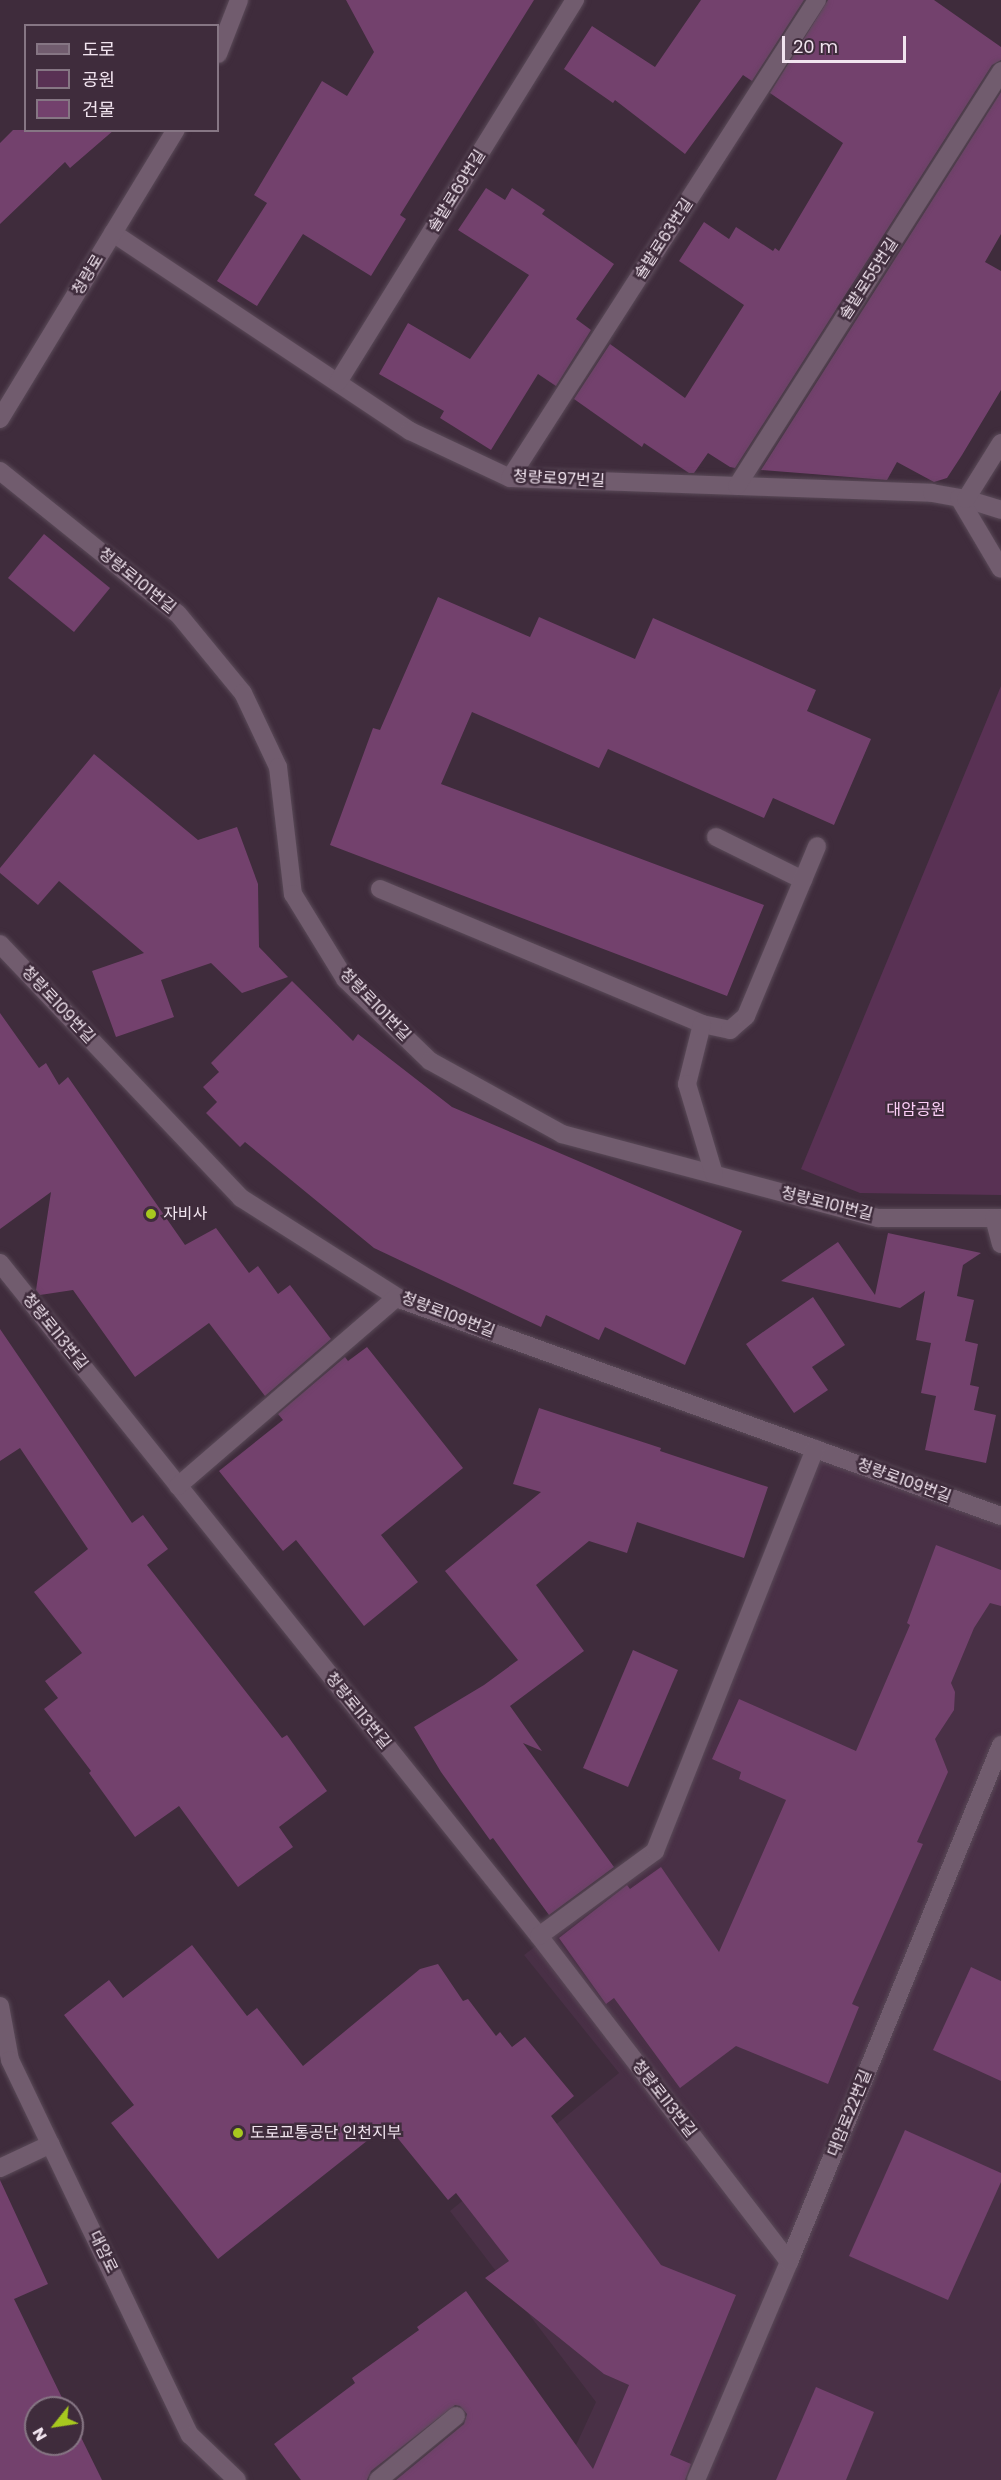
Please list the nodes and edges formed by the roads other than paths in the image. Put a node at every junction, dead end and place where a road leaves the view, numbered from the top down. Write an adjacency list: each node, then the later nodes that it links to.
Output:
1 (238, 0): 4 (street)
2 (576, 0): 8 (street, 솔밭로69번길)
3 (817, 0): 12 (street, 솔밭로63번길)
4 (219, 51)
5 (1001, 71): 13 (street, 솔밭로55번길)
6 (175, 132): 7 (street, 청량로)
7 (113, 233): 8 (street, 청량로97번길); 9 (street, 청량로)
8 (338, 382): 12 (street, 청량로97번길)
9 (0, 419)
10 (1001, 443): 14 (street)
11 (0, 471): 23 (street, 청량로101번길)
12 (510, 478): 13 (street, 청량로97번길)
13 (736, 486): 14 (street, 청량로97번길)
14 (963, 498): 15 (street, 청량로97번길); 16 (street)
15 (1001, 510)
16 (1001, 569)
17 (716, 837): 19 (street)
18 (817, 846): 19 (street)
19 (803, 880): 22 (street)
20 (380, 889): 22 (street)
21 (0, 944): 27 (street, 청량로109번길)
22 (702, 1024): 23 (street)
23 (714, 1174): 24 (street, 청량로101번길)
24 (998, 1218): 25 (street)
25 (1001, 1244)
26 (0, 1263): 29 (street, 청량로113번길)
27 (397, 1297): 28 (street, 청량로109번길); 29 (street)
28 (815, 1449): 30 (street, 청량로109번길); 32 (street)
29 (178, 1486): 32 (street, 청량로113번길)
30 (1001, 1516)
31 (1001, 1745): 36 (street, 대암로22번길)
32 (538, 1936): 36 (street, 청량로113번길)
33 (0, 2006): 34 (street, 대암로)
34 (51, 2144): 35 (street); 38 (street, 대암로)
35 (0, 2168)
36 (789, 2262): 40 (street, 대암로22번길)
37 (456, 2416): 39 (street)
38 (237, 2480)
39 (378, 2480)
40 (696, 2480)

